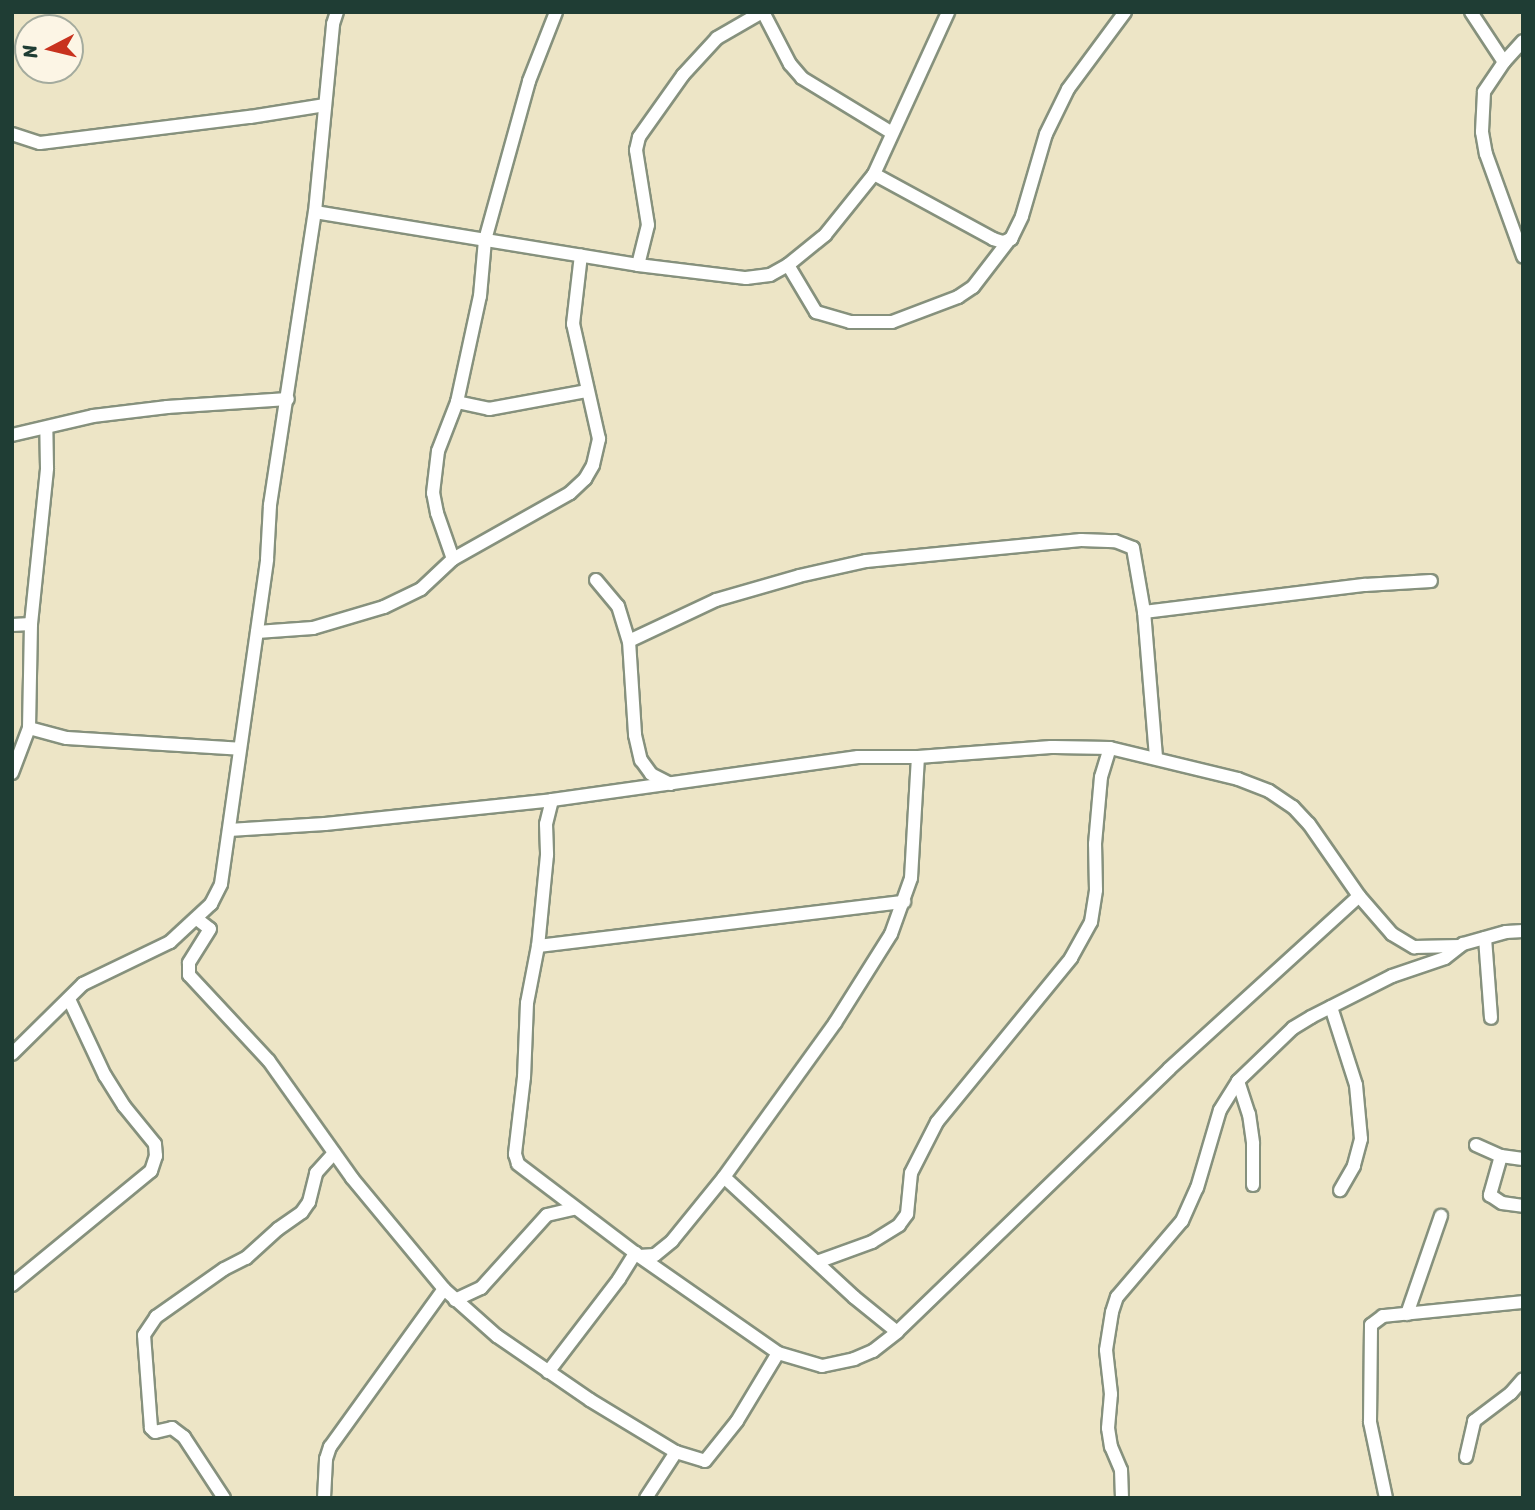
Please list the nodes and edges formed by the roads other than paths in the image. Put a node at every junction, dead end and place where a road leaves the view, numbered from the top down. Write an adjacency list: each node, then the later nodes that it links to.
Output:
1 (556, 12): 16 (street)
2 (762, 12): 10 (street); 19 (street)
3 (948, 12): 10 (street)
4 (1125, 12): 15 (street)
5 (1471, 12): 8 (street)
6 (333, 16): 9 (street)
7 (1523, 41): 8 (street)
8 (1504, 62): 14 (street)
9 (325, 105): 11 (street); 13 (street)
10 (892, 133): 12 (street)
11 (12, 134)
12 (874, 174): 15 (street); 20 (street)
13 (315, 212): 16 (street); 22 (street)
14 (1519, 227): 18 (street)
15 (1010, 239): 20 (street)
16 (485, 240): 17 (street); 23 (street)
17 (581, 255): 19 (street); 21 (street)
18 (1523, 256)
19 (638, 265): 20 (street)
20 (788, 265)
21 (587, 391): 23 (street); 26 (street)
22 (288, 399): 24 (street); 32 (street)
23 (457, 402): 26 (street)
24 (46, 429): 25 (street); 30 (street)
25 (12, 435)
26 (453, 558): 32 (street)
27 (596, 580): 33 (street)
28 (1431, 581): 29 (street)
29 (1144, 612): 33 (street); 38 (street)
30 (32, 624): 31 (street); 34 (street)
31 (12, 625)
32 (257, 632): 36 (street)
33 (629, 641): 40 (street)
34 (29, 728): 36 (street); 39 (street)
35 (1110, 748): 37 (street); 38 (street); 66 (street)
36 (240, 749): 42 (street)
37 (918, 757): 40 (street); 44 (street)
38 (1156, 757): 43 (street)
39 (12, 773)
40 (673, 785): 41 (street)
41 (552, 800): 42 (street); 48 (street)
42 (229, 830): 45 (street)
43 (1359, 896): 49 (street); 72 (street)
44 (904, 902): 48 (street); 59 (street)
45 (197, 919): 50 (street); 56 (street)
46 (1523, 931): 47 (street)
47 (1485, 938): 49 (street); 52 (street)
48 (538, 946): 63 (street)
49 (1460, 946): 51 (street)
50 (69, 999): 53 (street); 67 (street)
51 (1331, 1007): 54 (street); 61 (street)
52 (1491, 1018)
53 (12, 1054)
54 (1238, 1081): 60 (street); 81 (street)
55 (1476, 1145): 57 (street)
56 (334, 1153): 68 (street); 78 (street)
57 (1501, 1156): 58 (street); 62 (street)
58 (1523, 1159)
59 (724, 1177): 65 (street); 66 (street)
60 (1253, 1185)
61 (1340, 1190)
62 (1523, 1206)
63 (574, 1209): 65 (street); 69 (street)
64 (1441, 1216): 71 (street)
65 (637, 1255): 73 (street); 74 (street)
66 (817, 1262): 72 (street)
67 (12, 1285)
68 (444, 1290): 69 (street); 79 (street)
69 (455, 1300): 74 (street)
70 (1523, 1301): 71 (street)
71 (1407, 1314): 82 (street)
72 (897, 1332): 73 (street)
73 (778, 1353): 76 (street)
74 (548, 1372): 76 (street)
75 (1523, 1379): 77 (street)
76 (676, 1452): 80 (street)
77 (1466, 1457)
78 (224, 1498)
79 (324, 1498)
80 (646, 1498)
81 (1122, 1498)
82 (1386, 1498)

